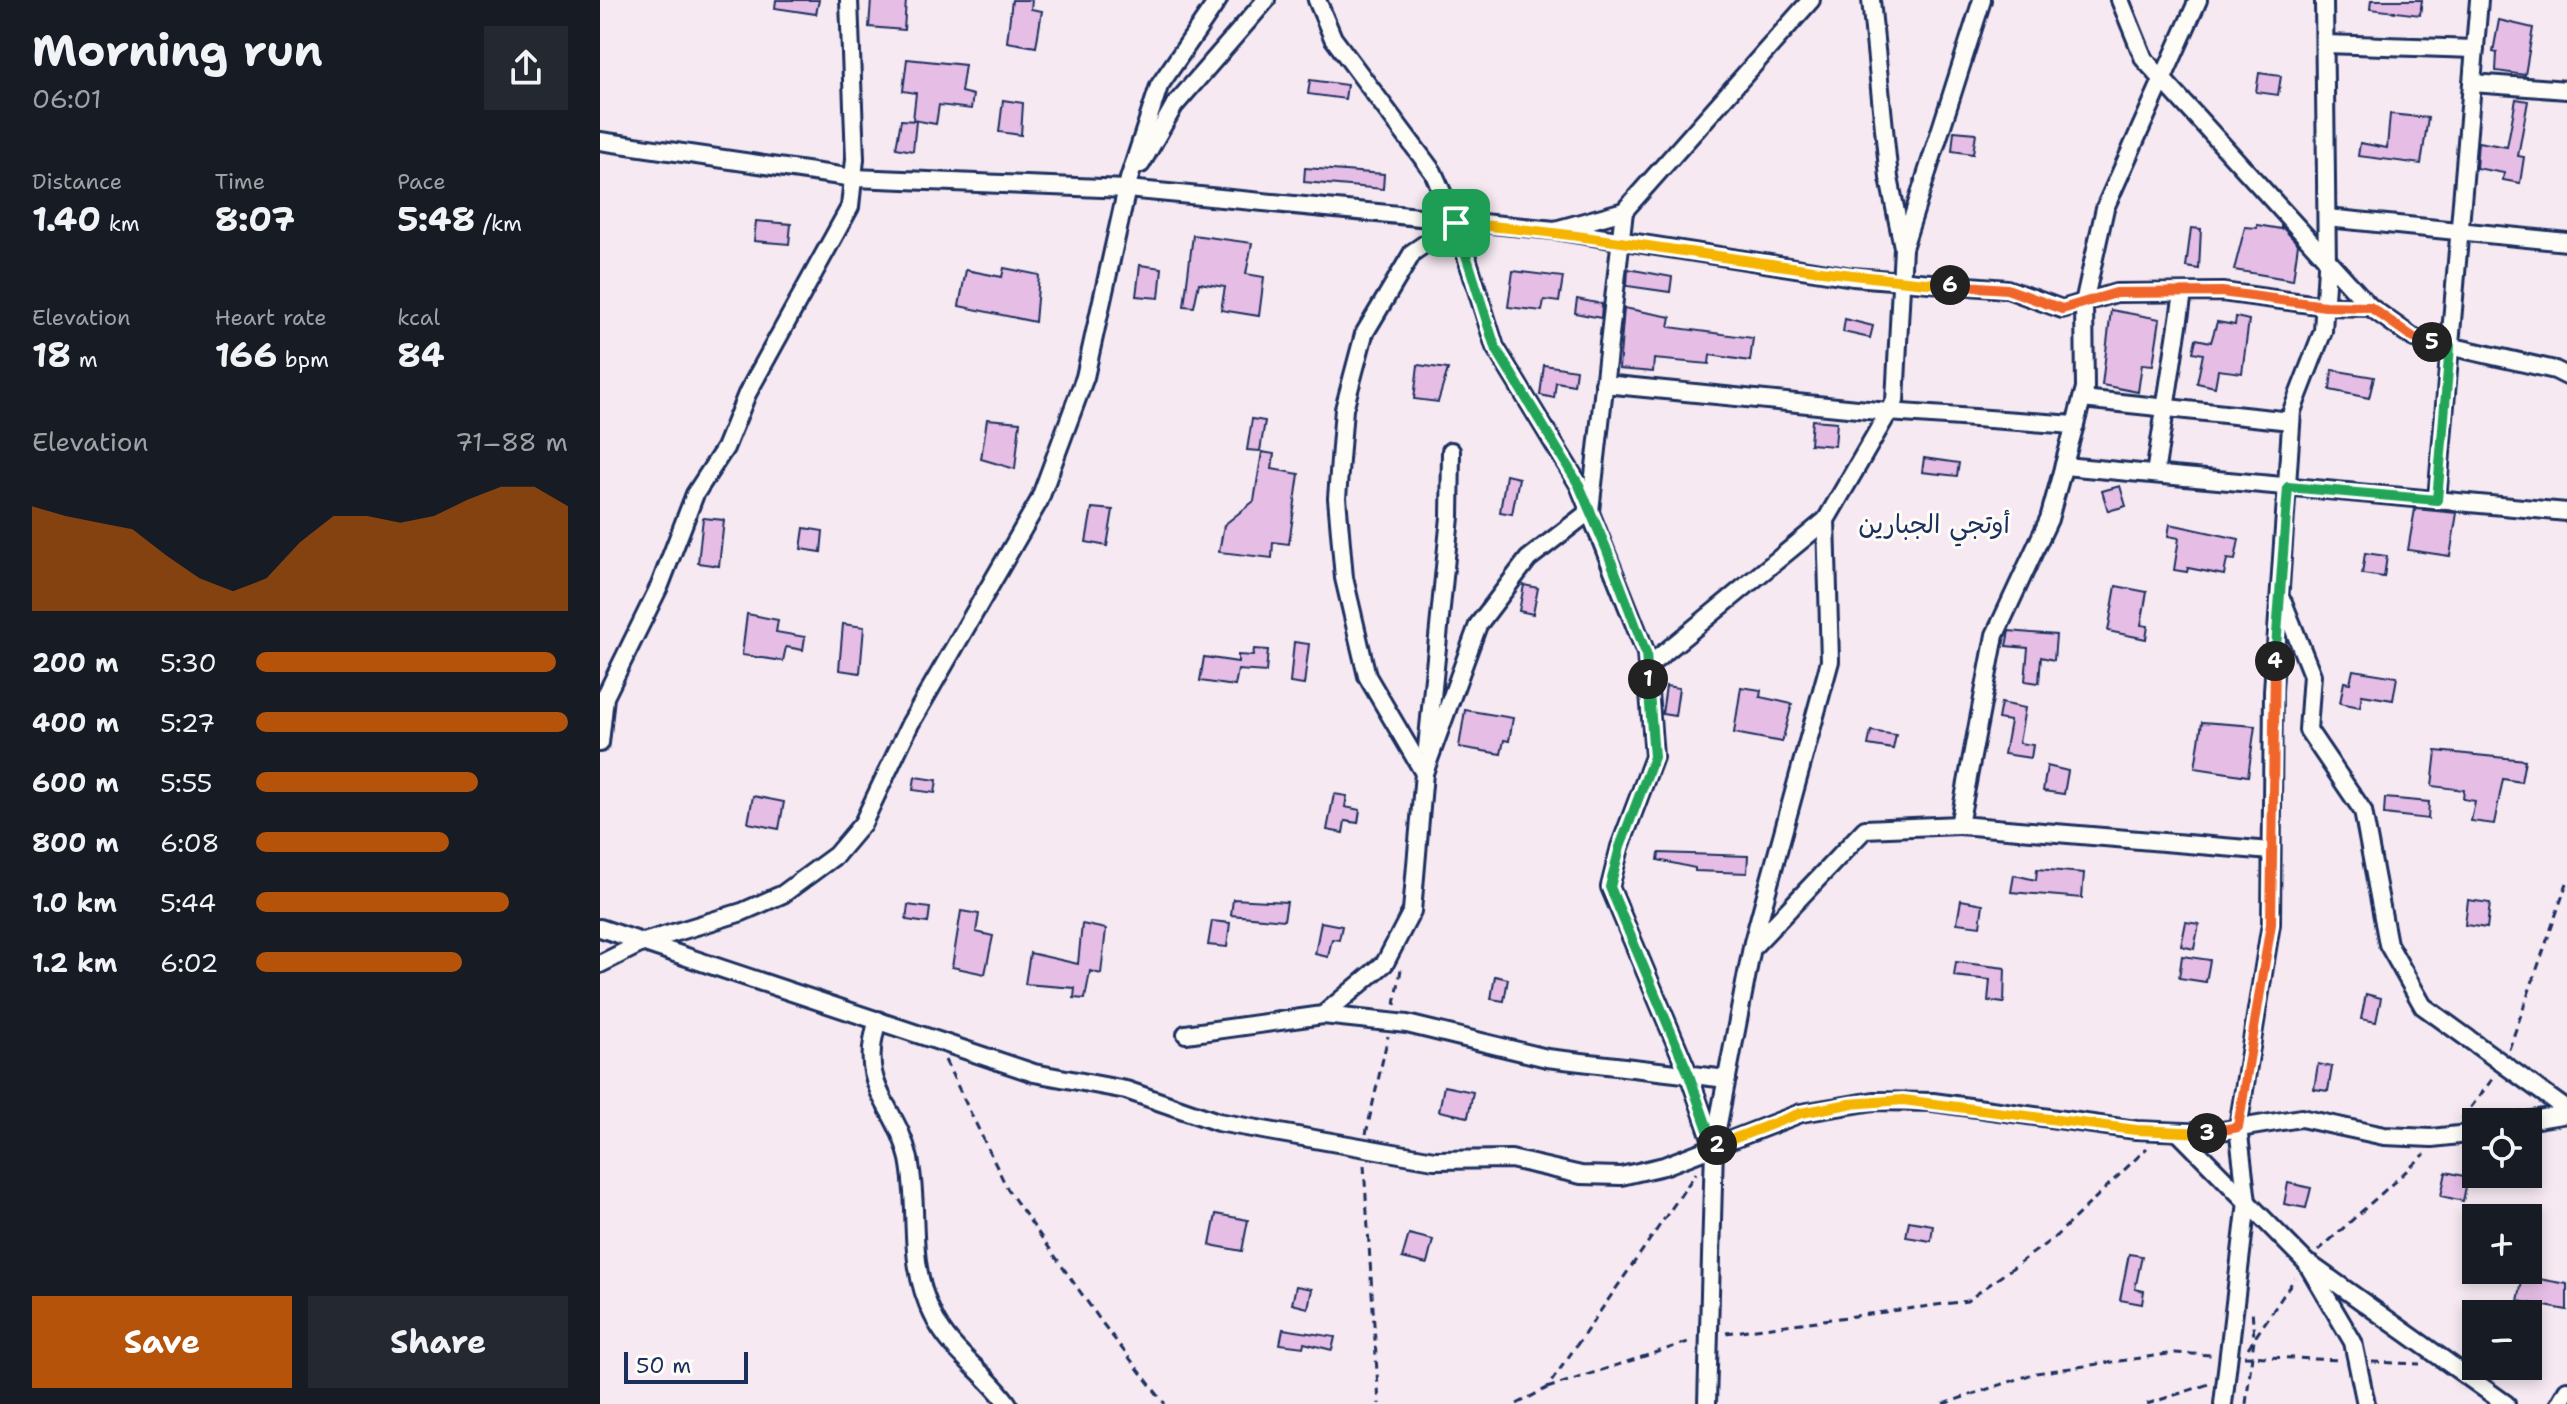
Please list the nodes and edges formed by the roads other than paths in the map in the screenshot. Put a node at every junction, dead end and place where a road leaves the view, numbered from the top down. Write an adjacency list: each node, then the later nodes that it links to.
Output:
1 (849, 0): 18 (street)
2 (1218, 0): 19 (street)
3 (1266, 0): 19 (street)
4 (1317, 0): 22 (street)
5 (1811, 0): 20 (street)
6 (1871, 0): 27 (street)
7 (1982, 0): 27 (street)
8 (2120, 0): 14 (street)
9 (2198, 0): 14 (street)
10 (2324, 0): 12 (street)
11 (2479, 0): 13 (street)
12 (2325, 44): 13 (street); 21 (street)
13 (2475, 49): 15 (street)
14 (2163, 79): 28 (street); 31 (street)
15 (2472, 83): 16 (street); 24 (street)
16 (2567, 90)
17 (600, 141): 18 (street)
18 (854, 178): 19 (street); 52 (street)
19 (1127, 189): 22 (street); 57 (street)
20 (1624, 211): 23 (street); 25 (street)
21 (2327, 218): 24 (street); 28 (street)
22 (1456, 223): 23 (street); 47 (street); 53 (street)
23 (1555, 230): 25 (street)
24 (2460, 231): 26 (street); 34 (street)
25 (1620, 241): 29 (street); 36 (street)
26 (2567, 242)
27 (1903, 248): 29 (street)
28 (2327, 257): 32 (street); 33 (street)
29 (1901, 281): 31 (street); 39 (street)
30 (2183, 293): 31 (street); 32 (street); 38 (street)
31 (2084, 303): 37 (street)
32 (2325, 306): 33 (street); 40 (street)
33 (2370, 307): 34 (street)
34 (2450, 346): 35 (street); 46 (street)
35 (2567, 376)
36 (1604, 384): 39 (street); 47 (street)
37 (2082, 399): 38 (street); 41 (street)
38 (2165, 408): 40 (street); 44 (street)
39 (1888, 412): 41 (street); 49 (street)
40 (2291, 421): 45 (street)
41 (2075, 425): 43 (street)
42 (1451, 451): 53 (street)
43 (2064, 466): 44 (street); 54 (street)
44 (2155, 474): 45 (street)
45 (2288, 487): 46 (street); 50 (street)
46 (2437, 500): 48 (street)
47 (1590, 511): 51 (street); 53 (street)
48 (2567, 512)
49 (1826, 520): 51 (street); 58 (street)
50 (2280, 597): 55 (street); 65 (street)
51 (1647, 667): 63 (street)
52 (600, 743)
53 (1424, 773): 60 (street)
54 (1959, 825): 55 (street); 58 (street)
55 (2271, 851): 67 (street)
56 (600, 928): 57 (street)
57 (644, 942): 59 (street); 61 (street)
58 (1752, 948): 64 (street)
59 (600, 964)
60 (1323, 1015): 62 (street); 63 (street)
61 (878, 1020): 70 (street); 74 (street)
62 (1186, 1034)
63 (1689, 1075): 64 (street); 70 (street)
64 (1727, 1079): 70 (street)
65 (2567, 1112): 66 (street)
66 (2542, 1117)
67 (2238, 1127): 68 (street); 69 (street); 71 (street)
68 (2178, 1132): 70 (street); 71 (street)
69 (2462, 1135)
70 (1714, 1147): 75 (street)
71 (2247, 1202): 72 (street); 76 (street)
72 (2306, 1262): 77 (street); 78 (street)
73 (2567, 1390): 79 (street)
74 (1008, 1404)
75 (1707, 1404)
76 (2223, 1404)
77 (2366, 1404)
78 (2506, 1404)
79 (2559, 1404)

